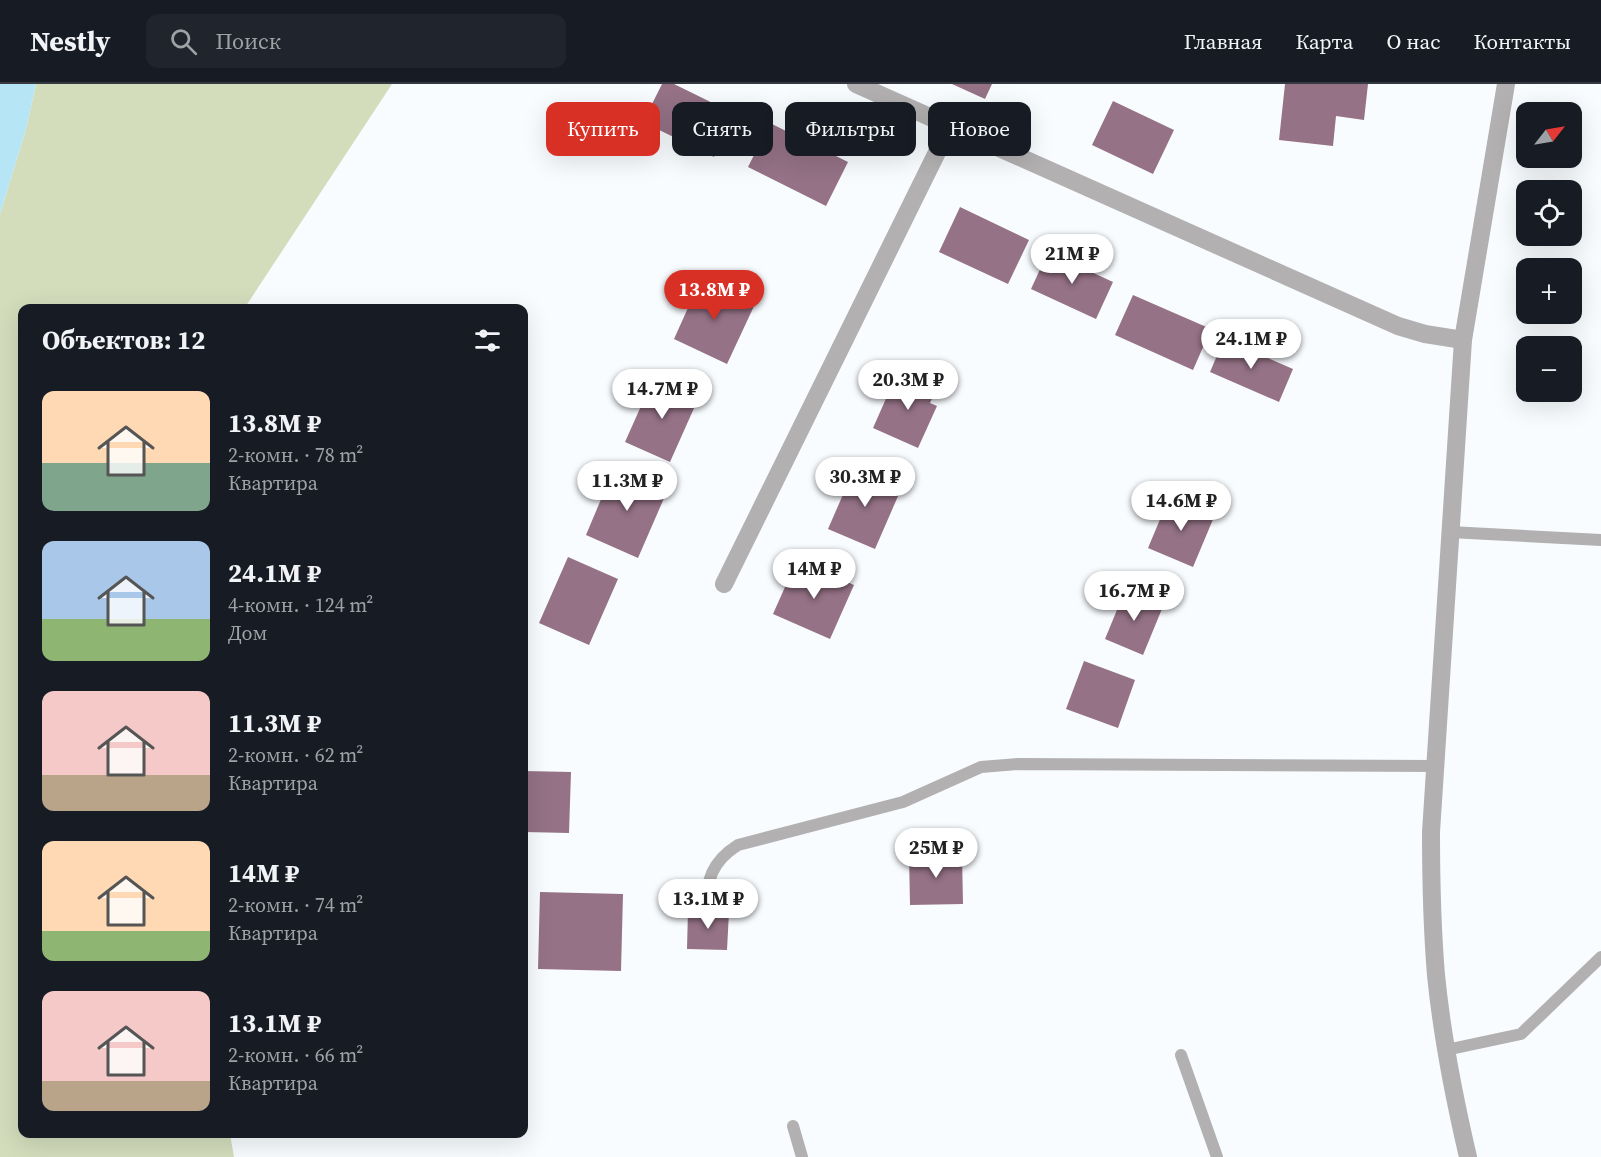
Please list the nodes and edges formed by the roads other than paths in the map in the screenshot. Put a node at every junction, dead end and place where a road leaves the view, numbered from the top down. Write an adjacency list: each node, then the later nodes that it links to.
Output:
1 (856, 84): 3 (street)
2 (1506, 84): 7 (street)
3 (894, 92): 4 (street)
4 (928, 113)
5 (935, 156): 10 (street)
6 (1017, 156): 7 (street)
7 (1463, 340): 8 (street)
8 (1450, 532): 9 (lane); 11 (street)
9 (1601, 540)
10 (724, 584)
11 (1435, 766): 12 (lane); 14 (street)
12 (705, 911)
13 (1601, 957): 14 (lane)
14 (1446, 1050): 19 (street)
15 (1181, 1055): 18 (lane)
16 (793, 1126): 17 (lane)
17 (802, 1157)
18 (1217, 1157)
19 (1468, 1157)

